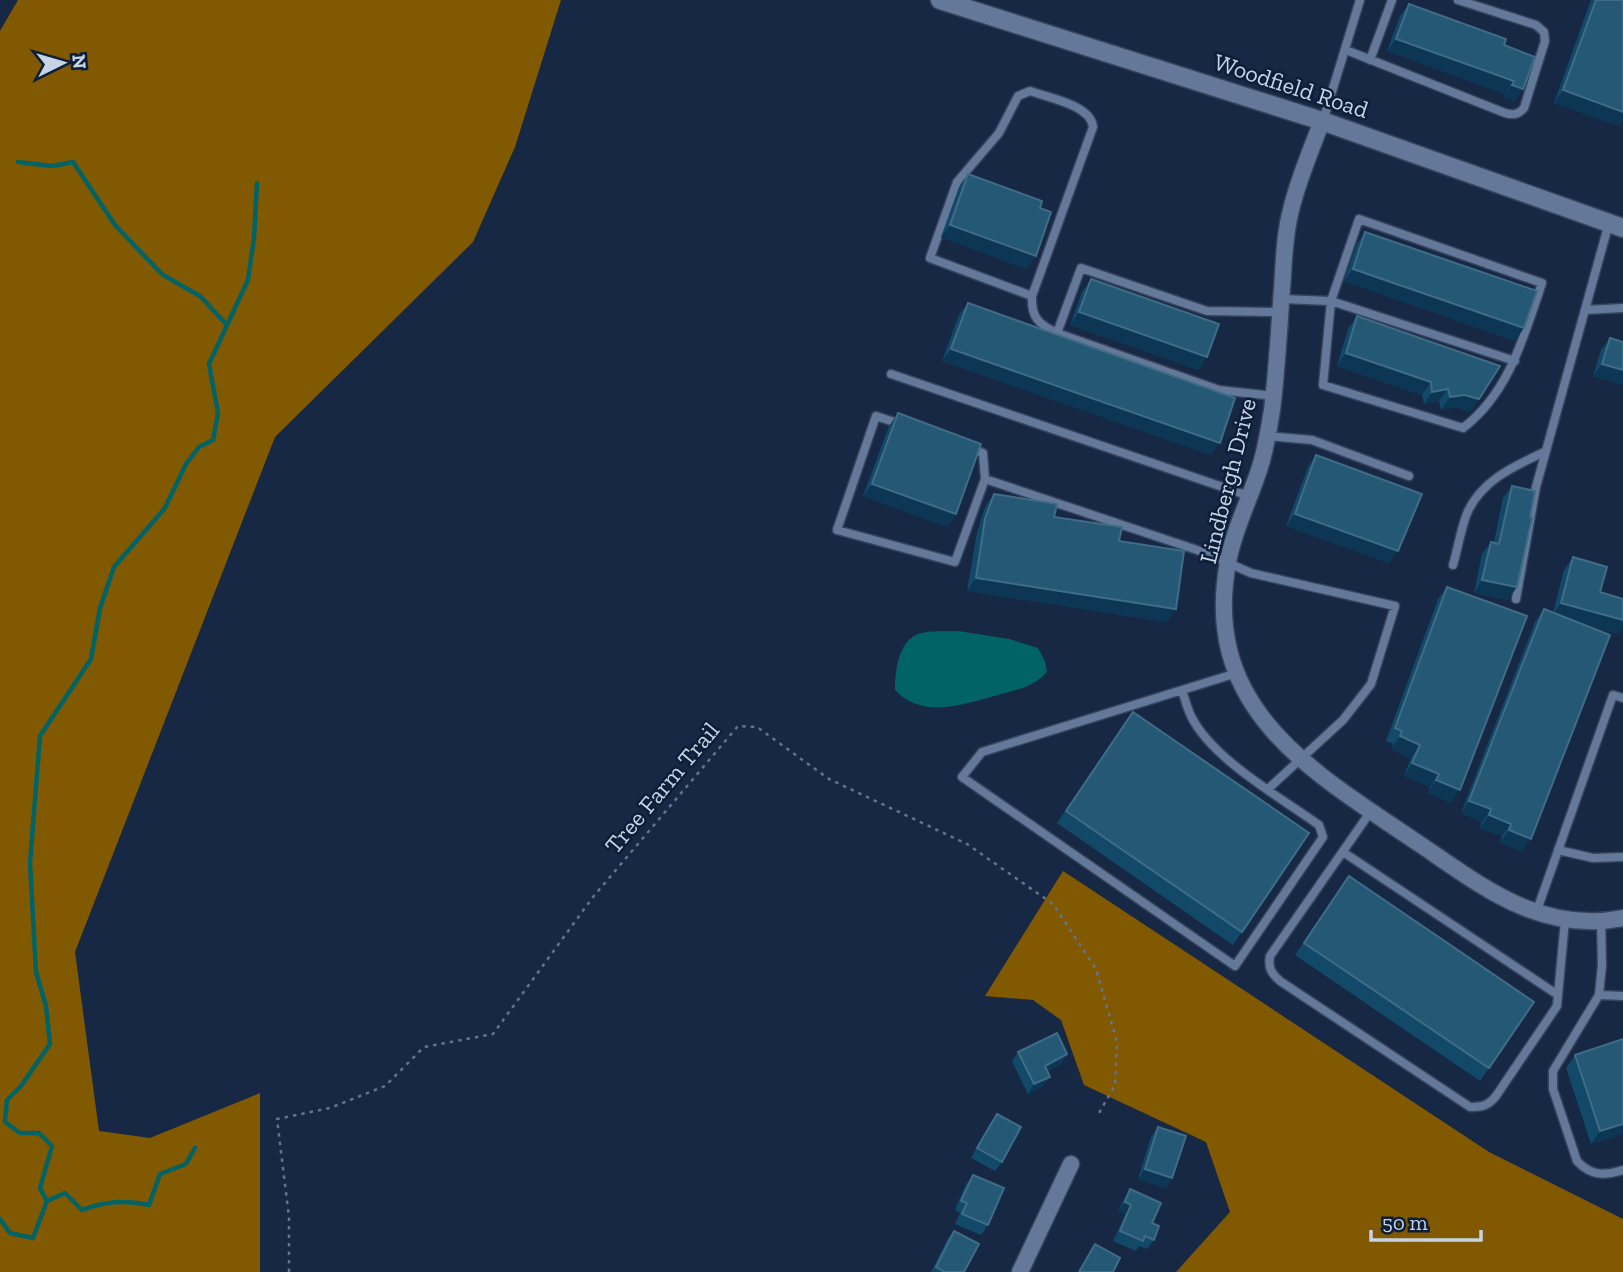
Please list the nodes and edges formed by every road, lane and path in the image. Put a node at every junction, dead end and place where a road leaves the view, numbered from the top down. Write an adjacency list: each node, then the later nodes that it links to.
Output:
1 (940, 0): 7 (main road, Woodfield Road)
2 (1360, 0): 5 (lane)
3 (1392, 0): 6 (lane)
4 (1458, 0): 6 (lane)
5 (1346, 50): 6 (lane); 7 (lane)
6 (1370, 60)
7 (1322, 121): 8 (main road, Woodfield Road); 11 (street, Lindbergh Drive)
8 (1619, 225): 13 (lane)
9 (1032, 296): 9 (lane); 14 (lane)
10 (1331, 301): 11 (lane); 15 (lane); 15 (lane); 15 (lane)
11 (1281, 305): 14 (lane); 17 (street, Lindbergh Drive)
12 (1623, 308): 13 (lane)
13 (1586, 310): 21 (lane)
14 (1057, 333): 17 (lane)
15 (1515, 361)
16 (891, 374): 24 (lane)
17 (1274, 396): 19 (street, Lindbergh Drive)
18 (911, 428): 23 (lane)
19 (1268, 436): 22 (lane); 24 (street, Lindbergh Drive)
20 (959, 445): 23 (lane)
21 (1546, 451): 26 (lane); 27 (lane)
22 (1409, 476)
23 (985, 479): 25 (lane)
24 (1249, 496): 25 (street, Lindbergh Drive)
25 (1228, 563): 28 (street, Lindbergh Drive); 31 (lane)
26 (1453, 565)
27 (1517, 599)
28 (1237, 673): 29 (lane); 31 (street, Lindbergh Drive)
29 (1182, 690): 32 (lane); 32 (lane)
30 (1623, 698): 34 (lane)
31 (1299, 759): 32 (lane); 33 (street, Lindbergh Drive)
32 (1268, 789)
33 (1371, 811): 35 (lane); 37 (street, Lindbergh Drive)
34 (1558, 850): 36 (lane); 37 (lane)
35 (1343, 852): 41 (lane); 41 (lane)
36 (1623, 857)
37 (1536, 913): 39 (street, Lindbergh Drive)
38 (1623, 918): 40 (street, Lindbergh Drive)
39 (1565, 920): 40 (street, Lindbergh Drive); 41 (lane)
40 (1601, 920): 42 (lane)
41 (1558, 995)
42 (1599, 995): 43 (lane); 46 (lane)
43 (1623, 996)
44 (1099, 1113): 47 (path, Tree Farm Trail)
45 (1071, 1164): 48 (street)
46 (1623, 1170)
47 (289, 1272)
48 (1020, 1272)

